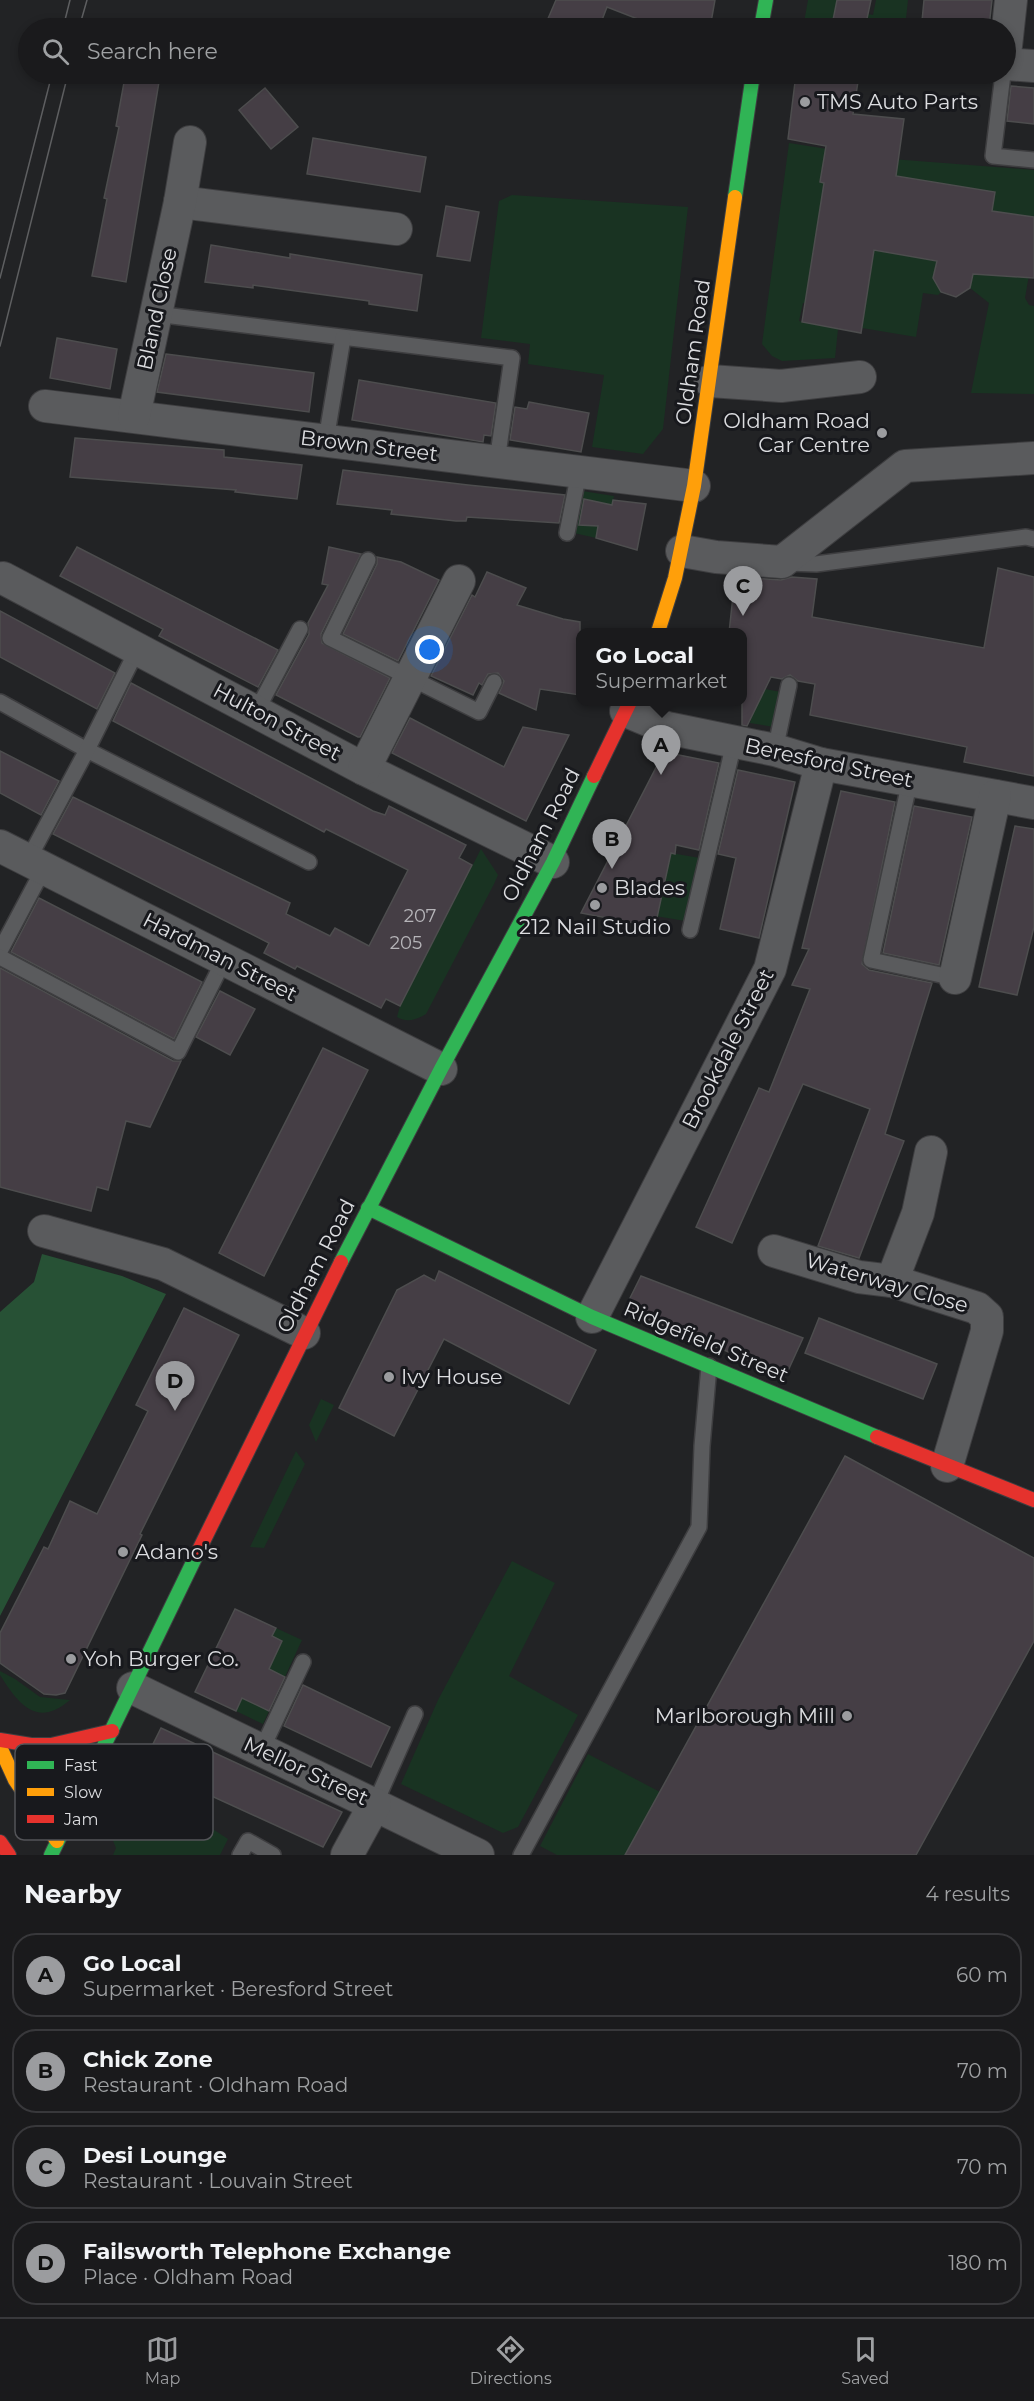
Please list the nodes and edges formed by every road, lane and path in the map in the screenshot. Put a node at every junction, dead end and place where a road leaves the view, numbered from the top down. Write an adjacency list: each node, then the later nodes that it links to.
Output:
1 (766, 0): 3 (main road)
2 (1011, 0): 4 (street)
3 (763, 18)
4 (1009, 18)
5 (1016, 65): 6 (street)
6 (1034, 66)
7 (752, 84): 16 (main road, Oldham Road)
8 (1002, 84): 10 (lane)
9 (190, 142): 11 (street, Bland Close)
10 (1034, 160)
11 (180, 202): 12 (street); 13 (street, Bland Close)
12 (396, 229)
13 (156, 314): 14 (lane); 18 (street, Bland Close)
14 (343, 338): 19 (lane); 21 (lane)
15 (860, 377): 16 (street)
16 (710, 381): 23 (main road, Oldham Road)
17 (45, 406): 18 (street, Brown Street)
18 (134, 416): 19 (street, Brown Street)
19 (326, 440): 21 (street, Brown Street)
20 (1034, 458): 28 (street)
21 (497, 461): 22 (street, Brown Street)
22 (579, 472): 23 (street, Brown Street); 24 (lane)
23 (694, 486): 26 (main road, Oldham Road)
24 (567, 532)
25 (1034, 539): 28 (lane)
26 (682, 551): 28 (street); 31 (main road, Oldham Road)
27 (368, 560): 34 (lane)
28 (782, 562)
29 (3, 578): 33 (street, Hulton Street)
30 (459, 581): 34 (street)
31 (660, 628)
32 (300, 629): 39 (lane)
33 (138, 648): 39 (street, Hulton Street); 41 (lane)
34 (410, 678): 35 (lane); 44 (street)
35 (494, 682)
36 (789, 685): 42 (lane)
37 (0, 702): 41 (lane)
38 (628, 706): 40 (street, Beresford Street); 50 (main road, Oldham Road)
39 (256, 712): 44 (street, Hulton Street)
40 (734, 743): 42 (street, Beresford Street); 52 (lane)
41 (87, 750): 49 (lane); 51 (lane)
42 (775, 750): 43 (street, Beresford Street)
43 (821, 764): 45 (street, Beresford Street); 63 (street, Brookdale Street)
44 (364, 769): 50 (street, Hulton Street)
45 (910, 780): 46 (street, Beresford Street); 56 (lane)
46 (995, 796): 47 (street, Beresford Street); 56 (street)
47 (1034, 803)
48 (0, 846): 51 (street, Hardman Street)
49 (309, 862)
50 (553, 862): 57 (main road, Oldham Road)
51 (36, 864): 53 (lane); 55 (street, Hardman Street)
52 (690, 930)
53 (0, 951)
54 (0, 957): 55 (lane)
55 (224, 960): 57 (street, Hardman Street)
56 (955, 978)
57 (441, 1070): 59 (main road, Oldham Road)
58 (931, 1152): 62 (street)
59 (368, 1208): 63 (main road, Ridgefield Street); 64 (main road, Oldham Road)
60 (44, 1230): 64 (street)
61 (774, 1251): 62 (street, Waterway Close)
62 (892, 1281): 66 (street, Waterway Close)
63 (592, 1317): 65 (main road, Ridgefield Street)
64 (304, 1334): 69 (main road, Oldham Road)
65 (709, 1366): 66 (main road, Ridgefield Street); 88 (lane)
66 (947, 1466): 67 (main road, Ridgefield Street)
67 (1034, 1500)
68 (303, 1662): 77 (lane)
69 (133, 1688): 71 (main road, Oldham Road); 77 (street, Mellor Street)
70 (415, 1714): 79 (lane)
71 (112, 1731): 74 (main road); 75 (main road, Oldham Road)
72 (0, 1740): 73 (main road)
73 (22, 1744)
74 (52, 1744)
75 (106, 1744)
76 (0, 1747): 78 (main road)
77 (261, 1751): 79 (street, Mellor Street)
78 (15, 1780)
79 (375, 1804): 86 (street); 87 (street, Mellor Street)
80 (57, 1841): 83 (main road, Oldham Road)
81 (0, 1842): 82 (main road)
82 (9, 1855)
83 (51, 1855)
84 (240, 1855): 85 (lane)
85 (273, 1855)
86 (347, 1855)
87 (478, 1855)
88 (521, 1855)

